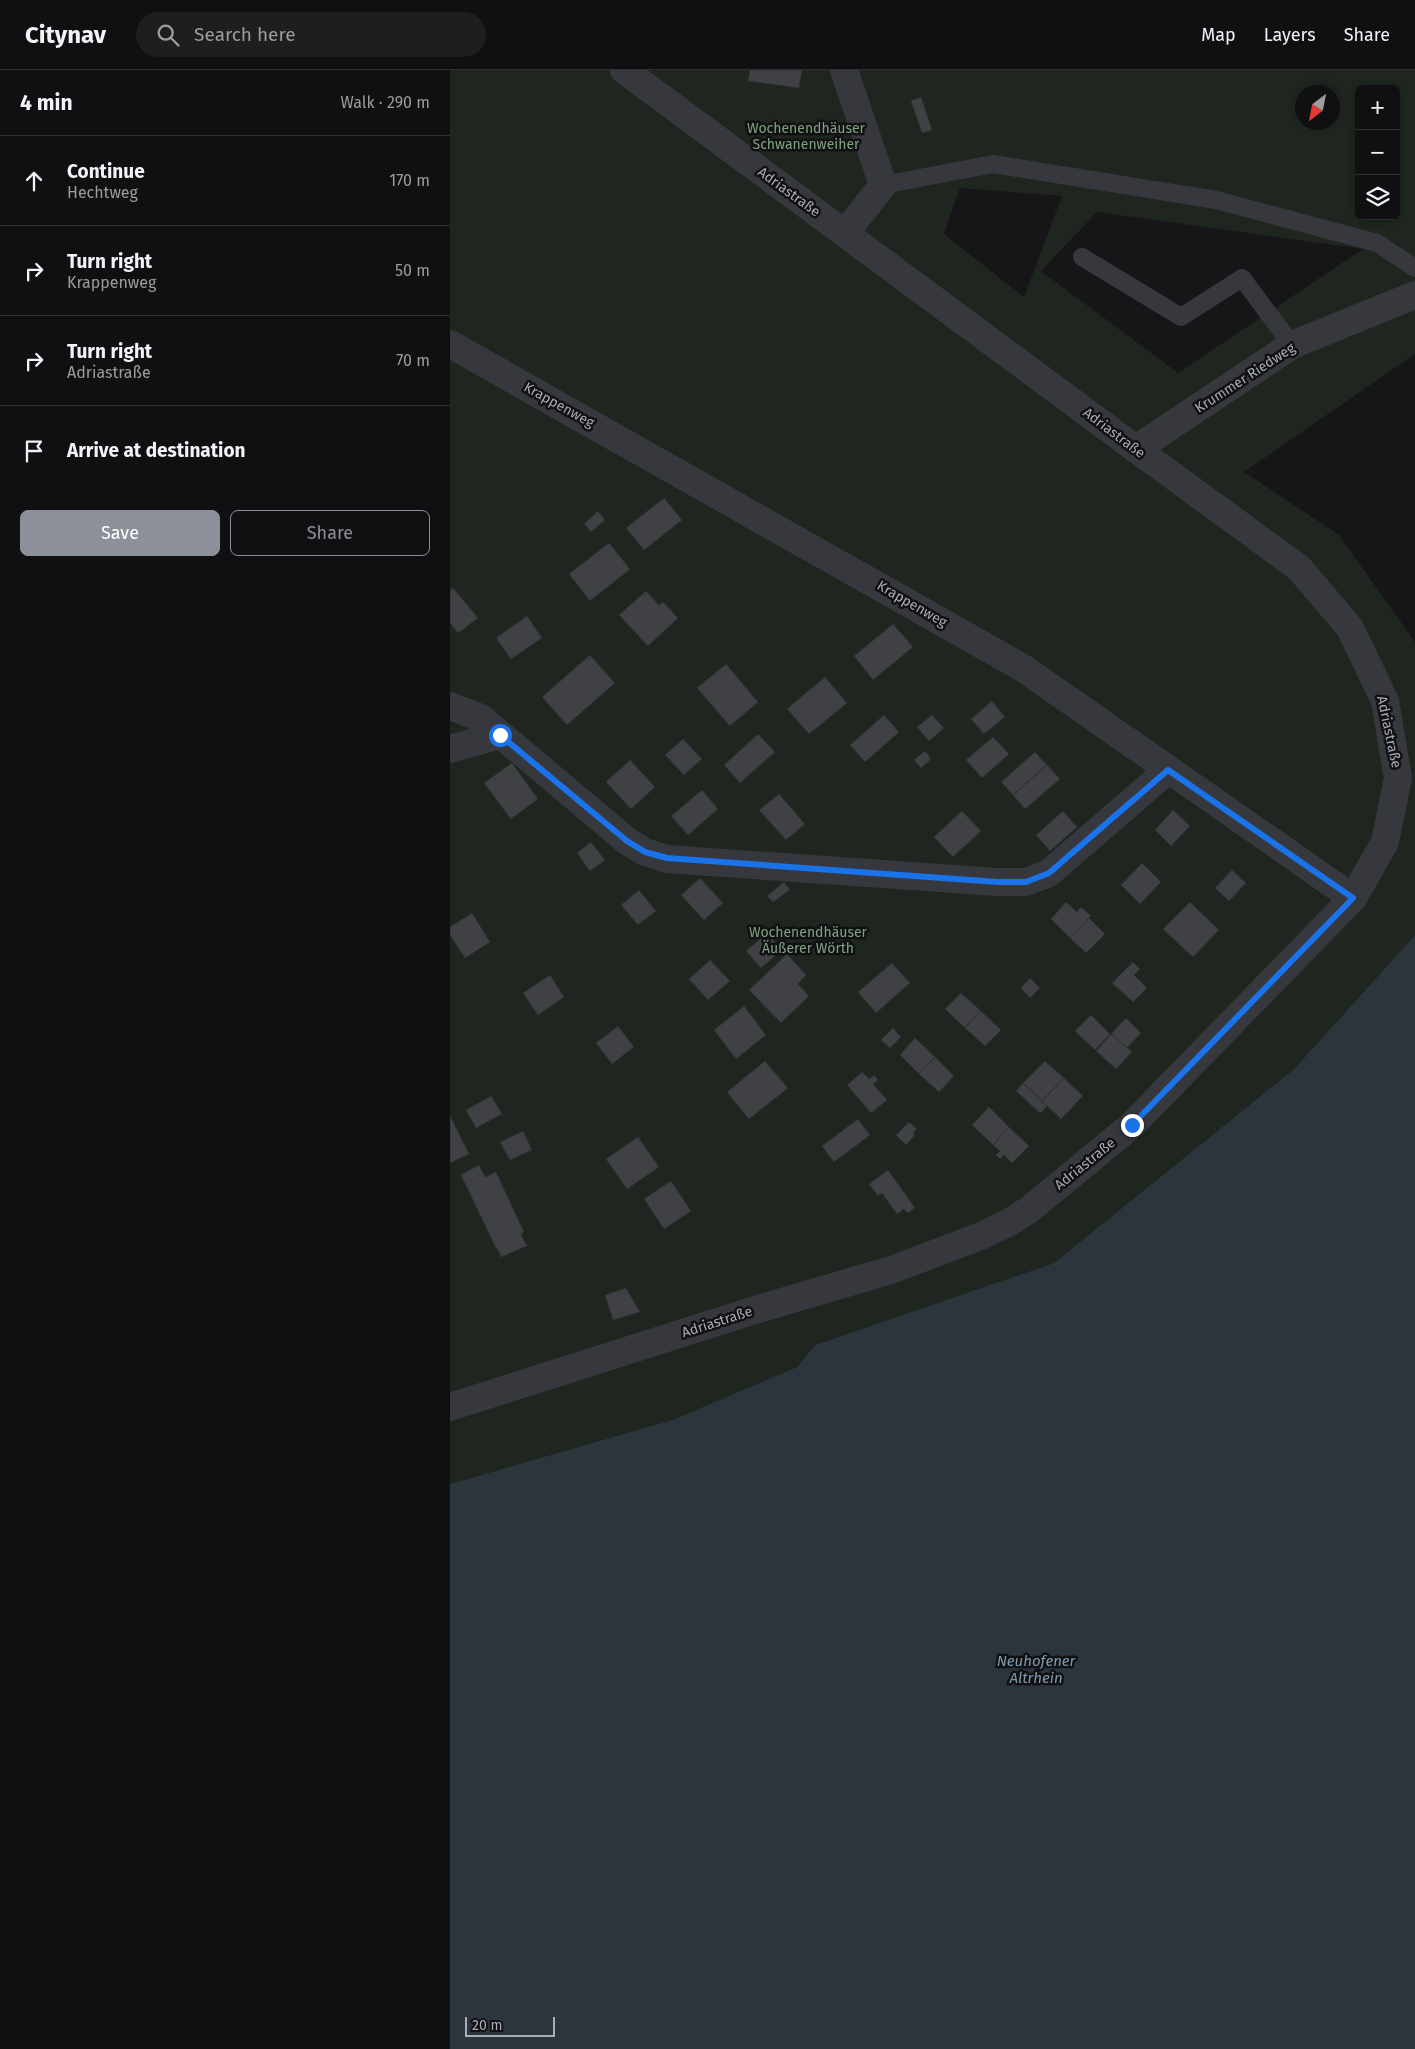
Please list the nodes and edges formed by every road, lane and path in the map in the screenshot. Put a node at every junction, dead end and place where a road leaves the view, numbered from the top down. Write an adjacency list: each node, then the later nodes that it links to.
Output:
1 (624, 70): 4 (street, Adriastraße)
2 (844, 70): 3 (street)
3 (883, 185): 4 (street); 6 (lane)
4 (845, 233): 10 (street, Adriastraße)
5 (1082, 257): 9 (lane)
6 (1415, 268)
7 (1415, 295): 9 (street, Krummer Riedweg)
8 (450, 344): 14 (street, Krappenweg)
9 (1292, 345): 10 (street, Krummer Riedweg)
10 (1136, 449): 15 (street, Adriastraße)
11 (450, 706): 12 (street)
12 (500, 735): 13 (street); 14 (street)
13 (450, 749)
14 (1168, 770): 15 (street, Krappenweg)
15 (1353, 898): 16 (street, Adriastraße)
16 (450, 1407)

